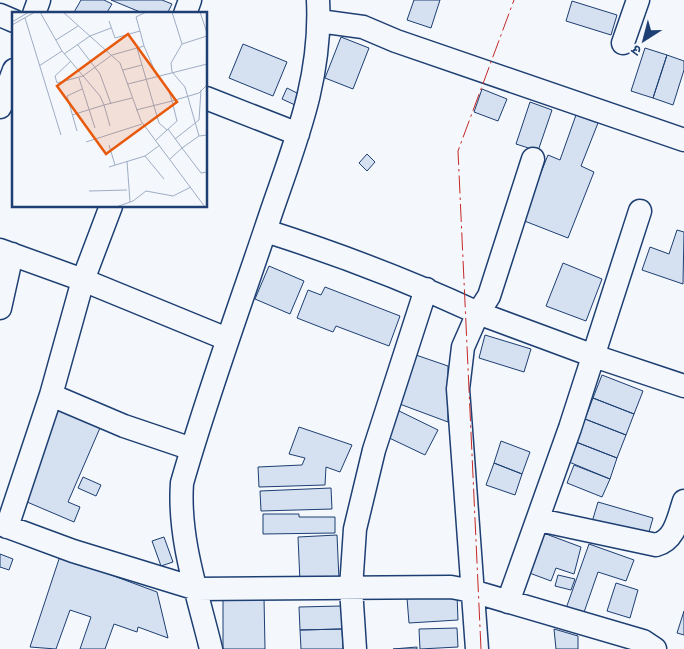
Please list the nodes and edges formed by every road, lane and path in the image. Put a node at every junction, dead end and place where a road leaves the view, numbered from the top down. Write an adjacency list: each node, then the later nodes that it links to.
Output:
1 (39, 0): 5 (street)
2 (190, 0): 6 (street)
3 (638, 0): 9 (street)
4 (318, 10): 13 (street); 14 (street)
5 (35, 12)
6 (185, 12)
7 (0, 16): 8 (street)
8 (12, 20)
9 (623, 43)
10 (12, 75): 12 (street)
11 (208, 99): 13 (street)
12 (0, 107)
13 (298, 134): 18 (street)
14 (684, 140)
15 (533, 159): 23 (street)
16 (110, 208): 20 (street)
17 (640, 211): 25 (street)
18 (266, 231): 21 (street); 24 (street)
19 (6, 252): 20 (street); 22 (street)
20 (83, 280): 24 (street); 27 (street)
21 (426, 289): 23 (street); 32 (street)
22 (0, 308)
23 (478, 313): 25 (street); 34 (street)
24 (228, 339): 28 (street)
25 (594, 356): 26 (street); 30 (street)
26 (684, 386)
27 (51, 395): 28 (street); 31 (street)
28 (192, 449): 33 (street)
29 (684, 501): 30 (street)
30 (539, 520): 35 (street)
31 (4, 525): 33 (street)
32 (351, 588): 33 (street); 34 (street); 37 (street)
33 (197, 589): 36 (street)
34 (472, 591): 35 (street); 38 (street)
35 (508, 602): 39 (street)
36 (211, 649)
37 (355, 649)
38 (477, 649)
39 (655, 649)

